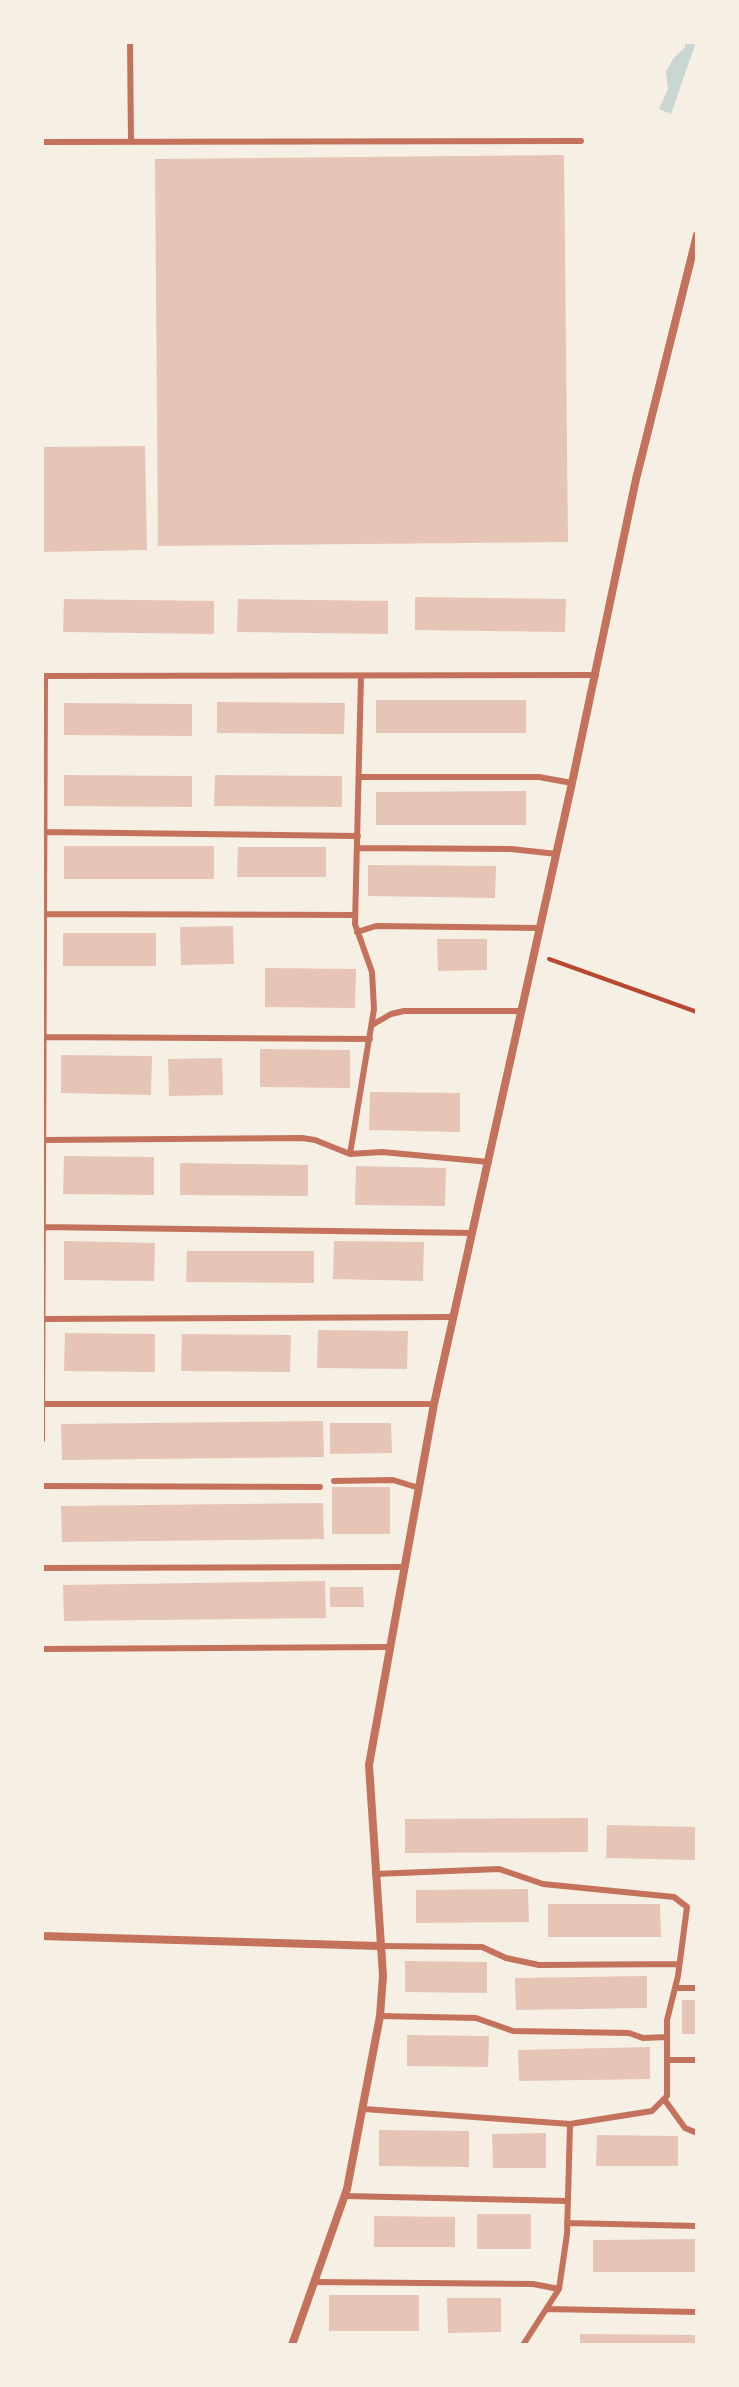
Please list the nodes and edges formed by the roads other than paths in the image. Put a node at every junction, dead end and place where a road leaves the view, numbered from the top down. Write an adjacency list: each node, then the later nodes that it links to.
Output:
1 (130, 42): 4 (lane)
2 (581, 141): 4 (lane)
3 (42, 142): 4 (lane)
4 (131, 142)
5 (697, 235): 6 (street)
6 (596, 675): 8 (lane); 11 (street)
7 (43, 676): 8 (lane); 9 (lane)
8 (361, 676): 10 (lane)
9 (43, 765): 12 (lane)
10 (359, 777): 11 (lane); 13 (lane)
11 (572, 783): 15 (street)
12 (44, 832): 13 (lane); 16 (lane)
13 (358, 836): 14 (lane)
14 (358, 848): 15 (lane); 17 (lane)
15 (557, 854): 18 (street)
16 (43, 914): 17 (lane); 20 (lane)
17 (355, 915): 19 (lane)
18 (540, 928): 19 (lane); 21 (street)
19 (357, 932): 22 (lane)
20 (43, 1003): 23 (lane)
21 (522, 1011): 22 (lane); 27 (street)
22 (372, 1025): 24 (lane)
23 (44, 1037): 24 (lane); 25 (lane)
24 (370, 1039): 26 (lane)
25 (43, 1140): 26 (lane); 28 (lane)
26 (350, 1154): 27 (lane)
27 (489, 1162): 29 (street)
28 (43, 1227): 29 (lane); 31 (lane)
29 (473, 1233): 30 (street)
30 (454, 1317): 31 (lane); 33 (street)
31 (42, 1319): 32 (lane)
32 (42, 1404): 33 (lane); 34 (lane)
33 (434, 1404): 38 (street)
34 (42, 1440)
35 (334, 1481): 38 (lane)
36 (42, 1486): 37 (lane)
37 (320, 1487)
38 (419, 1488): 39 (street)
39 (405, 1567): 40 (lane); 41 (street)
40 (42, 1568)
41 (390, 1647): 42 (lane); 43 (street)
42 (42, 1649)
43 (375, 1874): 44 (lane); 47 (street)
44 (687, 1907): 45 (lane); 48 (lane)
45 (697, 1907)
46 (42, 1936): 47 (street)
47 (379, 1946): 48 (lane); 51 (street)
48 (679, 1964): 49 (lane)
49 (675, 1988): 50 (lane); 52 (lane)
50 (697, 1988)
51 (380, 2016): 52 (lane); 56 (street)
52 (667, 2037): 53 (lane)
53 (668, 2060): 54 (lane); 55 (lane)
54 (697, 2060)
55 (664, 2099): 57 (lane); 58 (lane)
56 (364, 2109): 57 (lane); 59 (street)
57 (570, 2124): 60 (lane)
58 (697, 2133)
59 (345, 2196): 60 (lane); 63 (street)
60 (568, 2201): 61 (lane)
61 (567, 2223): 62 (lane); 64 (lane)
62 (697, 2226)
63 (314, 2282): 64 (lane); 67 (street)
64 (559, 2289): 65 (lane)
65 (547, 2309): 66 (lane); 68 (lane)
66 (697, 2312)
67 (292, 2345)
68 (523, 2345)

